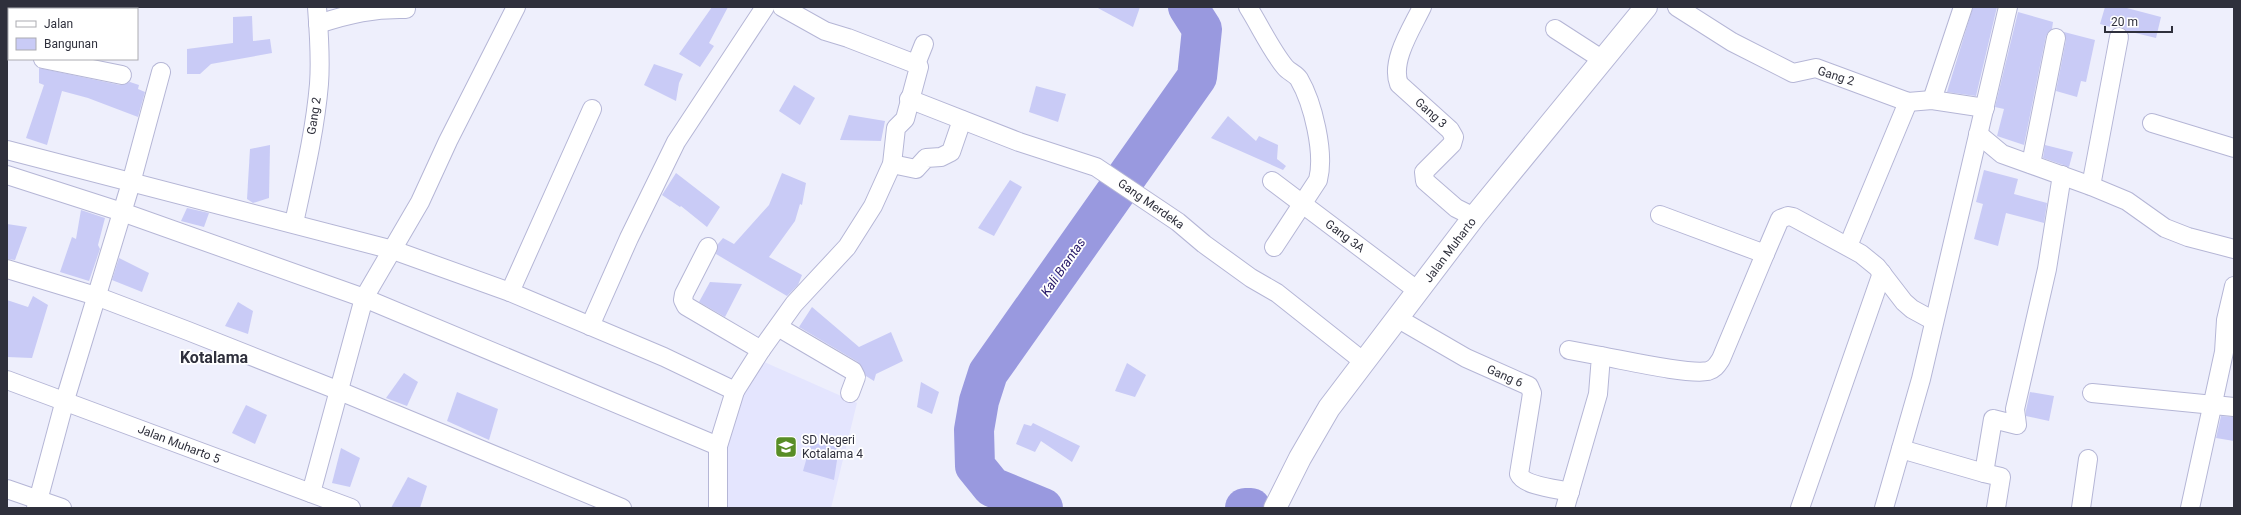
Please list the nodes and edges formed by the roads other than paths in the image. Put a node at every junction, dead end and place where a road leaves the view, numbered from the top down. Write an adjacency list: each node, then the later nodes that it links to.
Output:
1 (516, 7): 47 (street)
2 (782, 7): 18 (street)
3 (1248, 7): 38 (street)
4 (1422, 7): 41 (street, Gang 3)
5 (1646, 7): 17 (main road, Jalan Muharto)
6 (1677, 7): 23 (street, Gang 2)
7 (1963, 7): 22 (street)
8 (2008, 7): 24 (street)
9 (406, 9): 11 (street)
10 (756, 10): 58 (street)
11 (318, 15): 42 (street, Gang 2)
12 (1555, 30): 17 (street)
13 (2118, 37): 37 (street)
14 (2056, 38): 32 (street)
15 (924, 44): 18 (street)
16 (48, 60): 20 (street)
17 (1603, 60): 41 (main road, Jalan Muharto)
18 (916, 64): 21 (street)
19 (161, 72): 36 (street)
20 (122, 75)
21 (909, 99): 26 (street, Gang Merdeka); 31 (street)
22 (1932, 100): 23 (street, Gang 2); 24 (street, Gang 2)
23 (1908, 102): 43 (street)
24 (1985, 108): 28 (street)
25 (592, 109): 53 (street)
26 (962, 120): 31 (street); 63 (street, Gang Merdeka)
27 (2152, 123): 29 (street)
28 (1978, 134): 32 (street); 57 (street)
29 (2234, 148)
30 (7, 150): 36 (street)
31 (892, 164): 59 (street)
32 (2031, 164): 34 (street)
33 (7, 175): 39 (street)
34 (2062, 175): 37 (street); 75 (street)
35 (1272, 181): 38 (street, Gang 3A)
36 (131, 183): 39 (street); 42 (street)
37 (2091, 186): 46 (street)
38 (1301, 203): 45 (street); 52 (street, Gang 3A)
39 (122, 212): 54 (street); 55 (street)
40 (1660, 215): 48 (street)
41 (1474, 217): 52 (main road, Jalan Muharto)
42 (294, 223): 47 (street)
43 (1848, 246): 48 (street); 50 (street)
44 (708, 247): 60 (street)
45 (1274, 247)
46 (2234, 249)
47 (392, 250): 53 (street); 55 (street)
48 (1765, 254): 62 (street)
49 (7, 269): 54 (street)
50 (1882, 273): 57 (street); 85 (street)
51 (2234, 286): 70 (street)
52 (1418, 291): 56 (main road, Jalan Muharto)
53 (510, 292): 58 (street)
54 (96, 296): 65 (street); 69 (street)
55 (364, 298): 65 (street); 72 (street)
56 (1397, 318): 63 (main road, Jalan Muharto); 78 (street, Gang 6)
57 (1934, 321): 73 (street)
58 (590, 326): 66 (street)
59 (778, 327): 60 (street); 67 (street)
60 (761, 350): 66 (street)
61 (1569, 350): 62 (street)
62 (1601, 356): 78 (street)
63 (1364, 362): 84 (main road, Jalan Muharto)
64 (7, 380): 69 (street, Jalan Muharto 5)
65 (337, 390): 77 (street); 82 (street)
66 (735, 391): 72 (street)
67 (850, 393)
68 (2092, 393): 70 (street)
69 (65, 400): 77 (street, Jalan Muharto 5); 79 (street)
70 (2213, 404): 71 (street); 89 (street)
71 (2234, 407)
72 (718, 446): 83 (street)
73 (1901, 449): 75 (street); 86 (street)
74 (2088, 459): 88 (street)
75 (1984, 473): 87 (street)
76 (7, 489): 79 (street)
77 (311, 493): 81 (street, Jalan Muharto 5)
78 (1568, 500)
79 (37, 503): 80 (street)
80 (62, 508)
81 (351, 508)
82 (622, 508)
83 (718, 508)
84 (1275, 508)
85 (1800, 508)
86 (1884, 508)
87 (1996, 508)
88 (2081, 508)
89 (2190, 508)

